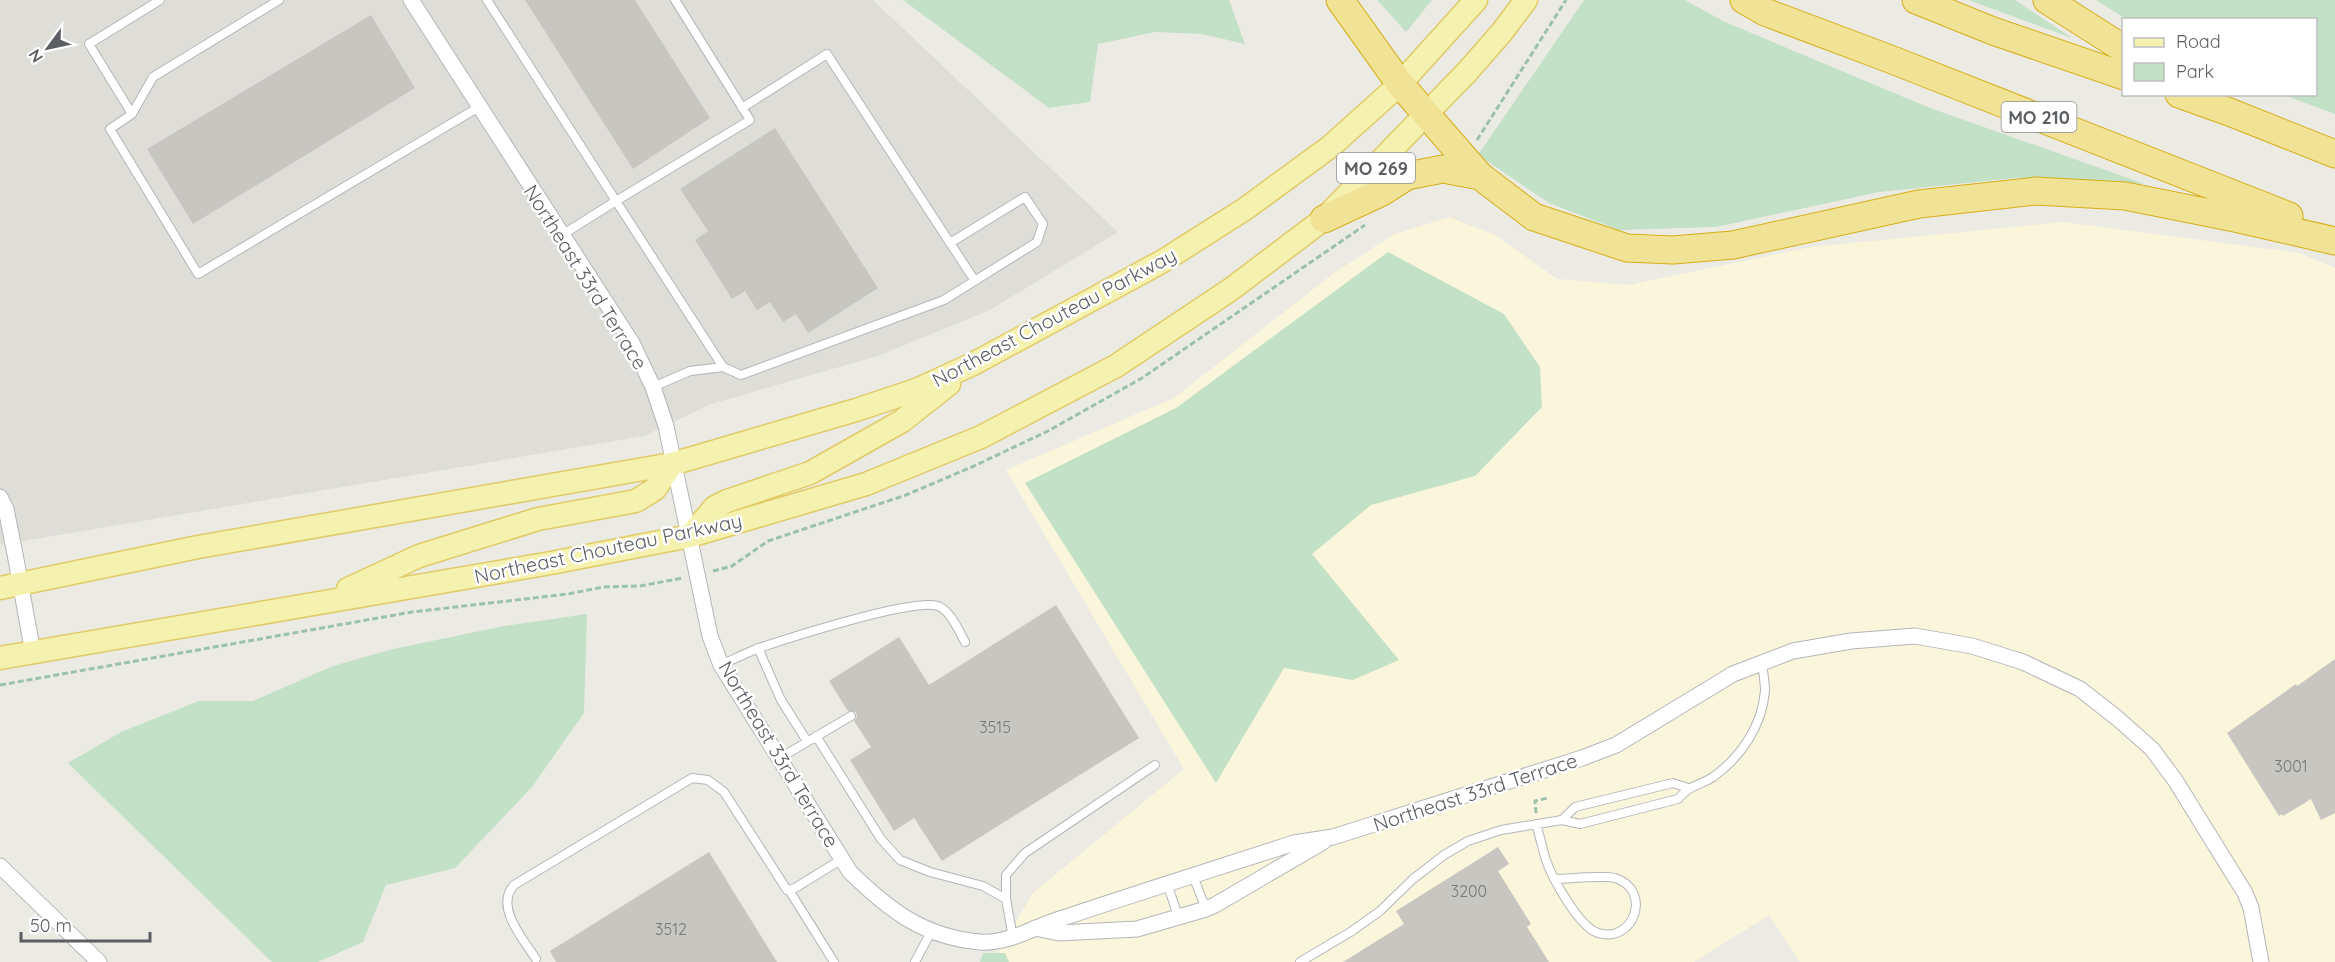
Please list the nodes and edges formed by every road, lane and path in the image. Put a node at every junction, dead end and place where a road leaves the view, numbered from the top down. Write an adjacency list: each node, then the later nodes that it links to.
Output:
1 (160, 0): 20 (lane)
2 (279, 0): 20 (lane)
3 (411, 0): 17 (street, Northeast 33rd Terrace)
4 (487, 0): 24 (lane)
5 (675, 0): 18 (lane)
6 (1340, 0): 14 (highway)
7 (1476, 0): 14 (main road, Northeast Chouteau Parkway)
8 (1526, 0): 21 (main road)
9 (1744, 0): 26 (highway, MO 210)
10 (1916, 0): 13 (highway)
11 (2047, 0): 12 (highway)
12 (2122, 48)
13 (2122, 75)
14 (1400, 84): 21 (highway); 31 (main road, Northeast Chouteau Parkway)
15 (2184, 96): 19 (highway)
16 (2204, 96): 19 (highway)
17 (479, 106): 20 (lane); 27 (street, Northeast 33rd Terrace)
18 (742, 108): 24 (lane); 29 (lane)
19 (2232, 113): 22 (highway)
20 (132, 114)
21 (1426, 115): 23 (highway); 25 (main road, MO 269)
22 (2335, 154)
23 (1480, 176): 25 (highway); 28 (highway)
24 (616, 201): 27 (lane); 32 (lane)
25 (1324, 219): 36 (main road, Northeast Chouteau Parkway)
26 (2335, 234)
27 (562, 235): 33 (street, Northeast 33rd Terrace)
28 (2335, 241)
29 (950, 243): 30 (lane); 30 (lane)
30 (975, 280): 32 (lane)
31 (973, 364): 34 (main road, Northeast Chouteau Parkway); 36 (main road)
32 (723, 367): 33 (lane)
33 (652, 387): 34 (street, Northeast 33rd Terrace)
34 (672, 464): 36 (street, Northeast 33rd Terrace); 37 (main road, Northeast Chouteau Parkway); 38 (main road)
35 (0, 497): 37 (street)
36 (690, 536): 38 (main road, Northeast Chouteau Parkway); 44 (street, Northeast 33rd Terrace)
37 (11, 586): 41 (street)
38 (319, 602): 41 (main road, Northeast Chouteau Parkway)
39 (965, 642): 40 (lane)
40 (758, 648): 44 (lane); 47 (lane)
41 (33, 653): 42 (main road, Northeast Chouteau Parkway)
42 (0, 658)
43 (1762, 663): 50 (lane); 54 (street, Northeast 33rd Terrace); 72 (street, Northeast 33rd Terrace)
44 (721, 665): 48 (street, Northeast 33rd Terrace)
45 (851, 716): 46 (lane)
46 (816, 736): 47 (lane); 61 (lane)
47 (807, 741): 48 (lane)
48 (780, 758): 55 (street, Northeast 33rd Terrace)
49 (1155, 765): 61 (lane)
50 (1688, 788): 52 (lane); 52 (lane)
51 (1548, 798): 53 (path)
52 (1562, 819): 53 (lane)
53 (1536, 824): 58 (lane); 71 (lane)
54 (1334, 837): 57 (street, Northeast 33rd Terrace); 62 (street, Northeast 33rd Terrace)
55 (843, 859): 60 (lane); 65 (street, Northeast 33rd Terrace)
56 (0, 866): 68 (street)
57 (1193, 876): 59 (street, Northeast 33rd Terrace); 62 (lane)
58 (1555, 879): 58 (lane)
59 (1167, 884): 63 (lane); 64 (street, Northeast 33rd Terrace)
60 (789, 890): 67 (lane); 69 (lane)
61 (1006, 899): 66 (lane)
62 (1206, 909): 63 (street, Northeast 33rd Terrace)
63 (1178, 916): 64 (street, Northeast 33rd Terrace)
64 (1034, 928): 66 (street, Northeast 33rd Terrace)
65 (932, 930): 66 (street, Northeast 33rd Terrace); 70 (lane)
66 (1013, 938)
67 (536, 959)
68 (99, 962)
69 (834, 962)
70 (915, 962)
71 (1300, 962)
72 (2261, 962)

